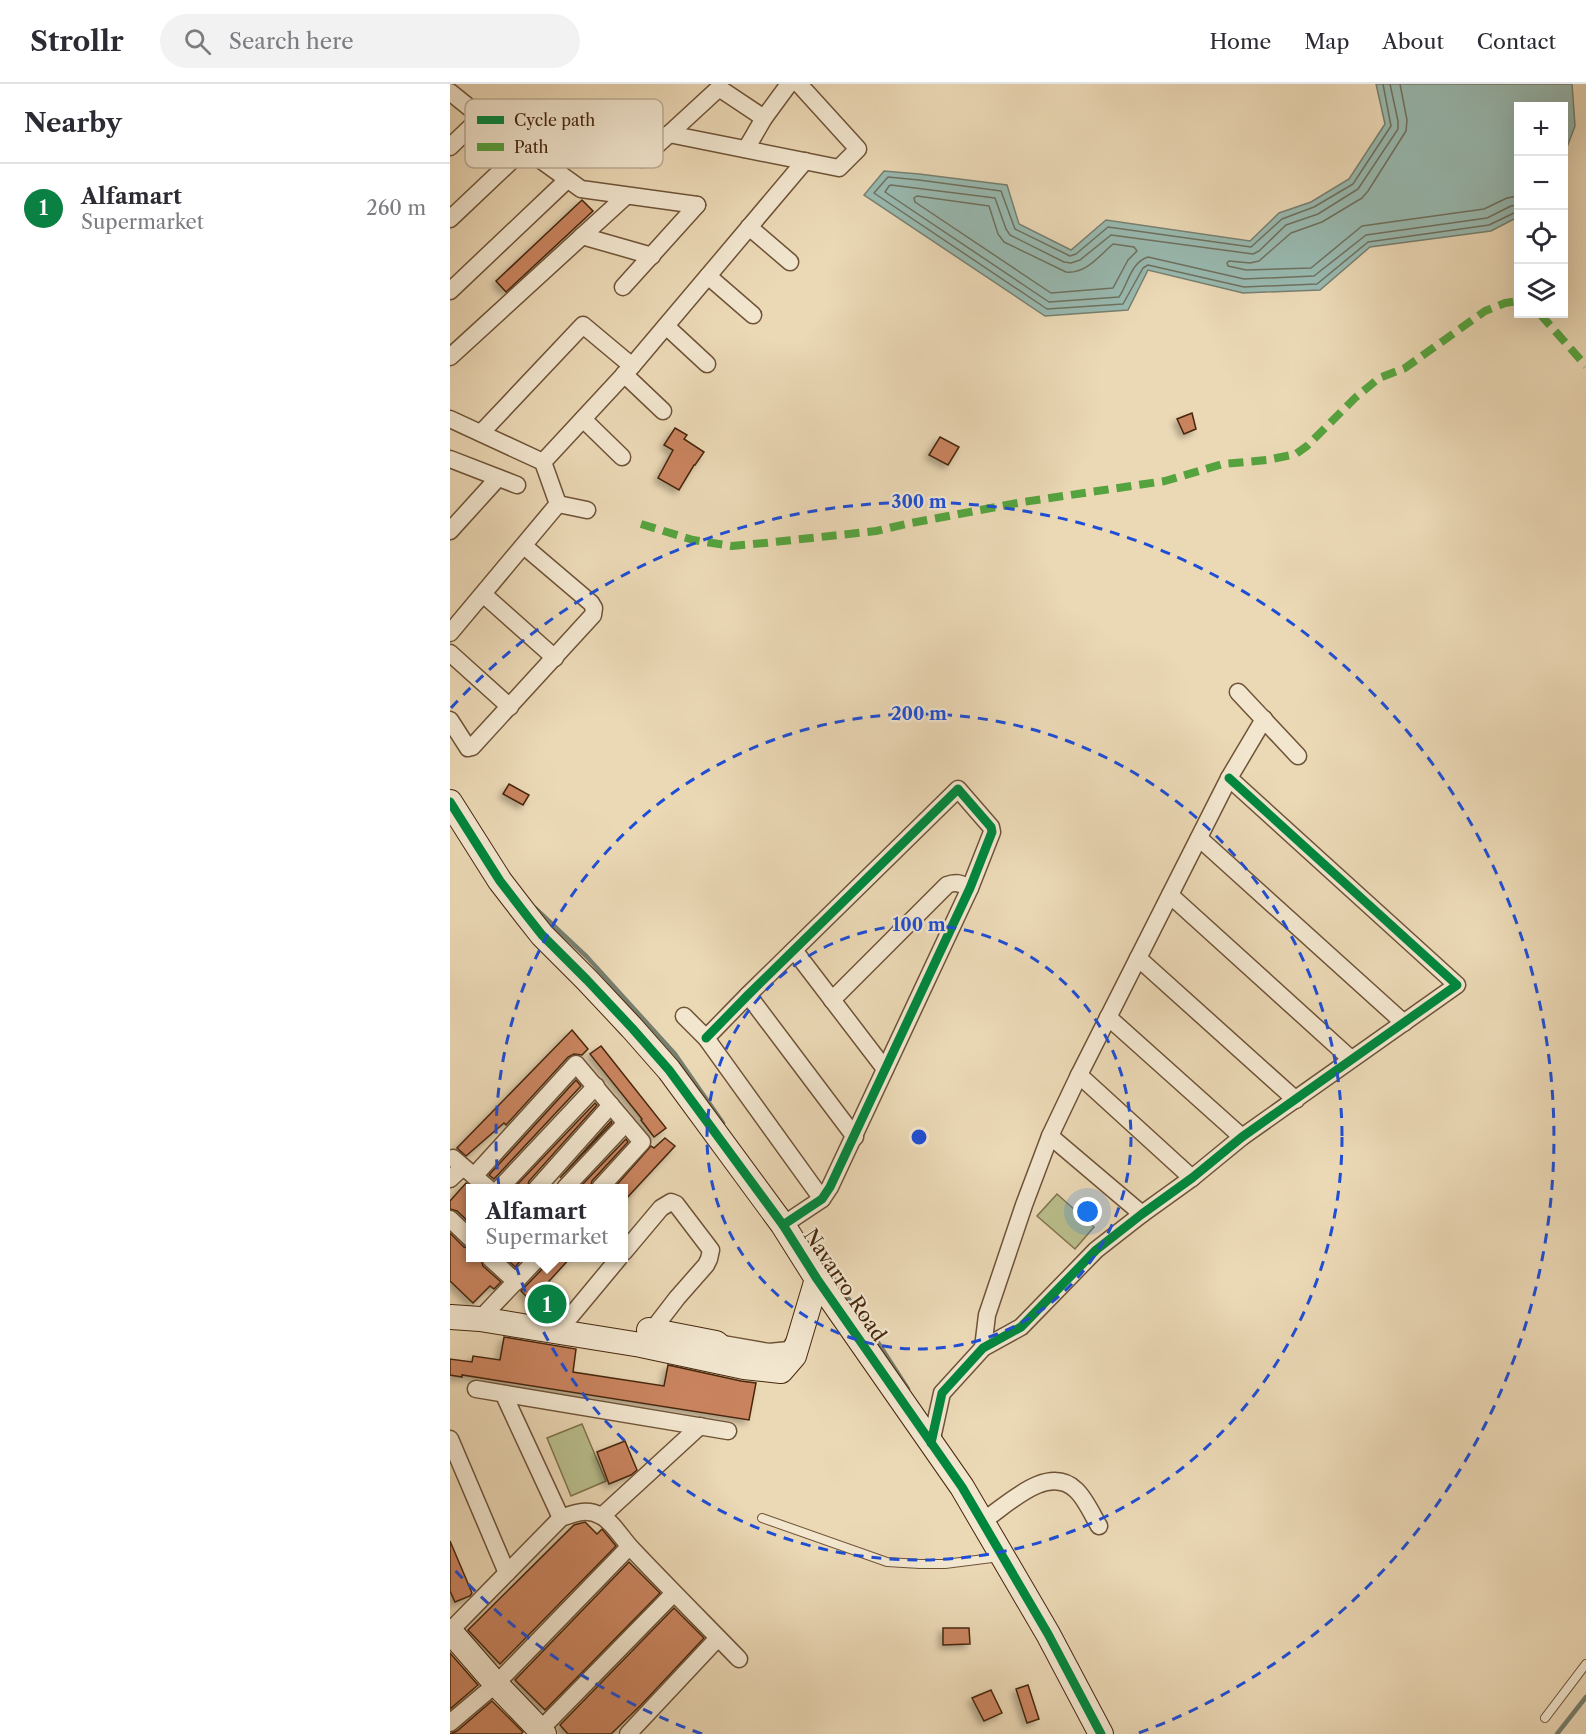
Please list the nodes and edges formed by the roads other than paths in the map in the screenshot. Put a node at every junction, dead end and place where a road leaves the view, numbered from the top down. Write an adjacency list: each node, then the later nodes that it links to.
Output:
1 (789, 84): 5 (street)
2 (799, 84): 11 (street)
3 (450, 92): 4 (street)
4 (465, 104)
5 (764, 118): 7 (street); 10 (street)
6 (465, 132): 9 (street)
7 (669, 134): 8 (street); 10 (street)
8 (663, 140)
9 (450, 147)
10 (746, 149): 11 (street)
11 (805, 161): 17 (street)
12 (504, 168): 16 (street)
13 (550, 168): 14 (street)
14 (567, 180): 15 (street); 23 (street)
15 (626, 196): 18 (street); 19 (street)
16 (450, 219)
17 (749, 227): 20 (street); 21 (street)
18 (582, 236): 19 (street); 26 (street)
19 (652, 256): 22 (street)
20 (790, 262)
21 (708, 276): 24 (street); 25 (street)
22 (623, 287)
23 (450, 291)
24 (753, 315)
25 (666, 326): 27 (street); 28 (street)
26 (450, 357)
27 (707, 364)
28 (628, 370): 29 (street); 31 (street); 32 (street)
29 (663, 411)
30 (450, 419): 32 (street)
31 (583, 419): 33 (street); 35 (street)
32 (481, 433): 35 (street)
33 (622, 457)
34 (450, 459): 36 (street)
35 (543, 462): 38 (street)
36 (498, 478): 37 (street); 40 (street)
37 (517, 485)
38 (558, 504): 39 (street); 41 (street)
39 (587, 510)
40 (450, 531)
41 (524, 546): 42 (street); 45 (street)
42 (483, 594): 43 (street); 45 (street)
43 (450, 633)
44 (450, 653): 47 (street)
45 (555, 658): 47 (street)
46 (1238, 692): 48 (street)
47 (510, 707): 49 (street)
48 (1264, 719): 50 (street); 51 (street)
49 (450, 720)
50 (1298, 756)
51 (1229, 778): 53 (street); 62 (street)
52 (450, 802): 85 (street, Navarro Road)
53 (1199, 838): 55 (street); 62 (street)
54 (970, 888): 56 (street); 59 (street); 65 (street)
55 (1170, 895): 57 (street); 64 (street)
56 (794, 950): 58 (street); 59 (street)
57 (1138, 958): 61 (street); 68 (street)
58 (748, 994): 63 (street); 72 (street)
59 (832, 1000): 65 (street)
60 (684, 1016): 63 (street)
61 (1108, 1017): 66 (street); 73 (street)
62 (1404, 1023): 64 (street)
63 (706, 1038): 82 (street)
64 (1351, 1059): 68 (street)
65 (885, 1069): 72 (street)
66 (1079, 1075): 71 (street); 75 (street)
67 (596, 1086): 69 (street); 74 (street); 78 (street)
68 (1296, 1100): 73 (street)
69 (611, 1105): 70 (street); 79 (street)
70 (626, 1123): 80 (street); 81 (street)
71 (1050, 1136): 83 (street); 101 (street)
72 (855, 1137): 82 (street)
73 (1242, 1137): 75 (street)
74 (464, 1167): 76 (street); 77 (street)
75 (1192, 1178): 83 (street)
76 (450, 1179)
77 (483, 1184)
78 (504, 1184)
79 (541, 1184)
80 (569, 1184)
81 (604, 1184)
82 (822, 1199): 85 (street)
83 (1142, 1214): 101 (street)
84 (450, 1219): 86 (street)
85 (789, 1221): 91 (street, Navarro Road)
86 (466, 1234)
87 (628, 1247): 99 (street)
88 (495, 1262): 92 (street)
89 (534, 1262): 92 (street)
90 (615, 1262): 95 (street)
91 (817, 1279): 98 (street); 107 (street, Navarro Road)
92 (516, 1282): 94 (street)
93 (450, 1303): 94 (street); 96 (street)
94 (485, 1314): 96 (street); 97 (street)
95 (570, 1317): 97 (street); 99 (street)
96 (450, 1318)
97 (539, 1321): 99 (street)
98 (802, 1331): 100 (street); 102 (street)
99 (646, 1338): 100 (street); 102 (street)
100 (716, 1343): 102 (street)
101 (983, 1348): 107 (street)
102 (744, 1367)
103 (476, 1389): 104 (street)
104 (504, 1395): 105 (street); 111 (street)
105 (700, 1426): 106 (street); 109 (street)
106 (728, 1431)
107 (934, 1432): 110 (street, Navarro Road)
108 (450, 1439): 116 (street)
109 (602, 1516): 111 (street); 114 (street)
110 (990, 1517): 113 (street); 115 (street, Navarro Road)
111 (561, 1518): 116 (street)
112 (762, 1518): 115 (lane)
113 (1099, 1526)
114 (629, 1547): 117 (street); 122 (street)
115 (1003, 1557): 127 (street, Navarro Road)
116 (507, 1573): 118 (street)
117 (674, 1593): 119 (street); 125 (street)
118 (450, 1631): 122 (street)
119 (718, 1638): 120 (street); 126 (street)
120 (738, 1659)
121 (1586, 1664): 123 (lane)
122 (496, 1684): 124 (street); 125 (street)
123 (1545, 1718)
124 (450, 1723)
125 (540, 1733)
126 (628, 1734)
127 (1101, 1734)

